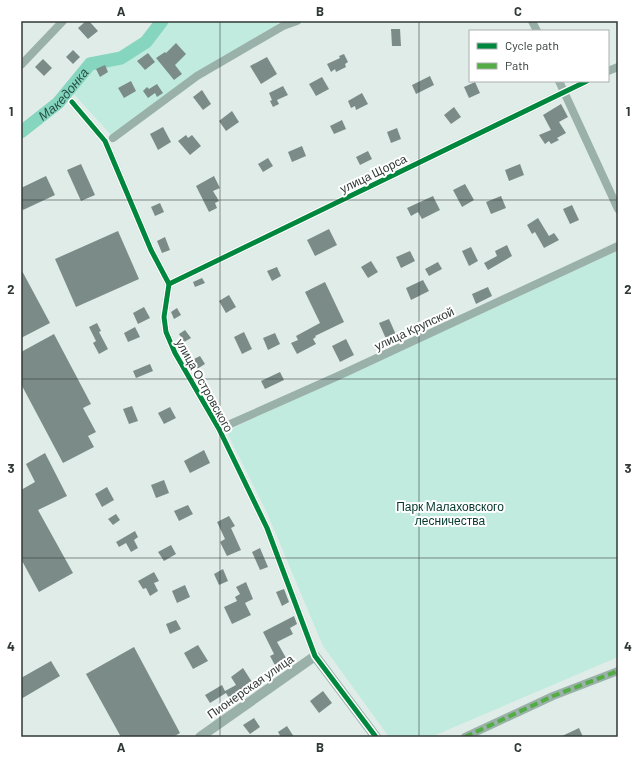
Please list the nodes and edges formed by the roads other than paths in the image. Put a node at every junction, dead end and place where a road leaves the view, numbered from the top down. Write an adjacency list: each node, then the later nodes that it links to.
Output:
1 (63, 21): 6 (street)
2 (297, 21): 4 (street)
3 (532, 21): 5 (street)
4 (280, 23): 13 (street)
5 (536, 30)
6 (21, 65)
7 (618, 67): 8 (street)
8 (609, 72)
9 (560, 82): 11 (street)
10 (584, 82): 11 (street, улица Щорса)
11 (564, 91): 14 (street); 16 (street, улица Щорса)
12 (72, 102): 16 (street)
13 (113, 138)
14 (618, 209)
15 (618, 246): 17 (street, улица Крупской)
16 (169, 284): 17 (street, улица Островского)
17 (219, 429): 18 (street, улица Островского)
18 (315, 656): 20 (street, Пионерская улица); 21 (street, улица Островского)
19 (618, 671): 22 (street)
20 (200, 737)
21 (376, 737)
22 (465, 737)

